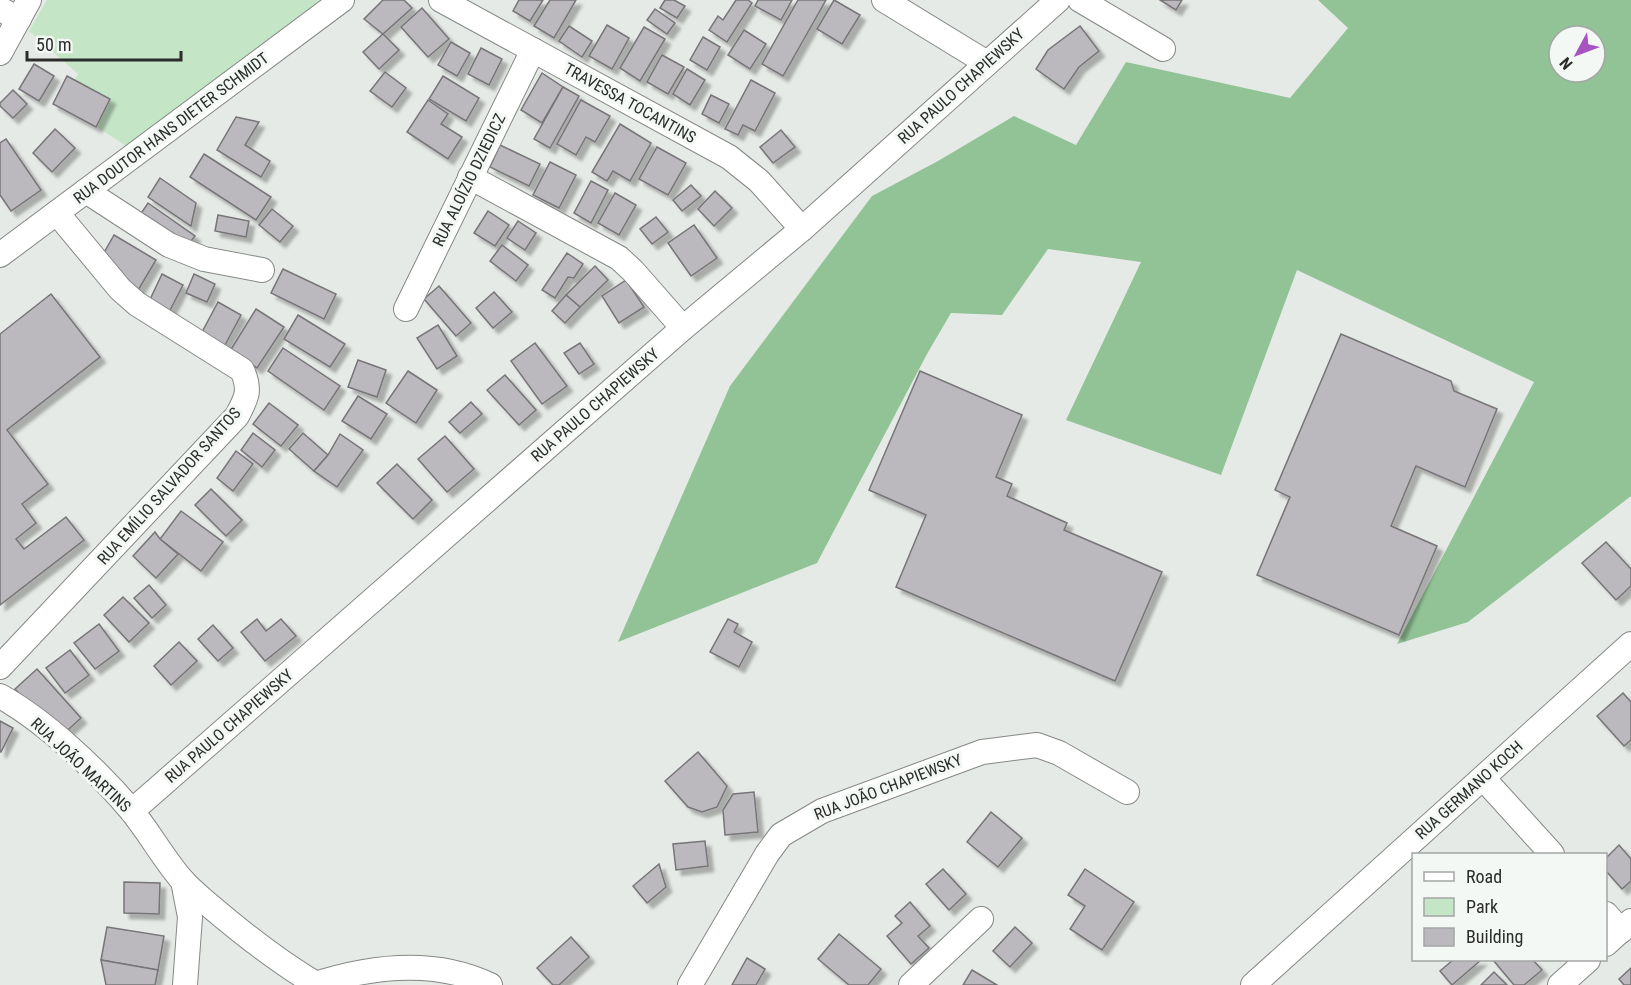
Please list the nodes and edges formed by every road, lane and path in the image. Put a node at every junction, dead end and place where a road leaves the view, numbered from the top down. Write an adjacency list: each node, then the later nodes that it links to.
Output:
1 (342, 0): 12 (street, RUA DOUTOR HANS DIETER SCHMIDT)
2 (441, 0): 8 (street, TRAVESSA TOCANTINS)
3 (884, 0): 10 (street)
4 (1058, 0): 10 (street, RUA PAULO CHAPIEWSKY)
5 (1080, 0): 7 (street)
6 (16, 9): 9 (street)
7 (1163, 49)
8 (533, 50): 11 (street, RUA ALOÍZIO DZIEDICZ); 14 (street, TRAVESSA TOCANTINS)
9 (0, 53)
10 (987, 63): 14 (street, RUA PAULO CHAPIEWSKY)
11 (470, 177): 17 (street, RUA ALOÍZIO DZIEDICZ); 18 (street)
12 (86, 191): 13 (street, RUA DOUTOR HANS DIETER SCHMIDT); 16 (street)
13 (57, 213): 15 (street, RUA DOUTOR HANS DIETER SCHMIDT); 20 (street, RUA EMÍLIO SALVADOR SANTOS)
14 (802, 229): 18 (street, RUA PAULO CHAPIEWSKY)
15 (3, 251)
16 (262, 270)
17 (406, 309)
18 (683, 328): 24 (street, RUA PAULO CHAPIEWSKY)
19 (1631, 644): 22 (street, RUA GERMANO KOCH)
20 (0, 667)
21 (0, 696): 24 (street, RUA JOÃO MARTINS)
22 (1483, 778): 25 (street); 34 (street, RUA GERMANO KOCH)
23 (1127, 792): 32 (street, RUA JOÃO CHAPIEWSKY)
24 (132, 811): 26 (street, RUA JOÃO MARTINS)
25 (1550, 853)
26 (183, 881): 29 (street, RUA JOÃO MARTINS); 30 (street)
27 (981, 919): 33 (street)
28 (1587, 961): 35 (street)
29 (314, 984): 31 (street)
30 (185, 985)
31 (490, 985)
32 (690, 985)
33 (911, 985)
34 (1253, 985)
35 (1560, 985)

